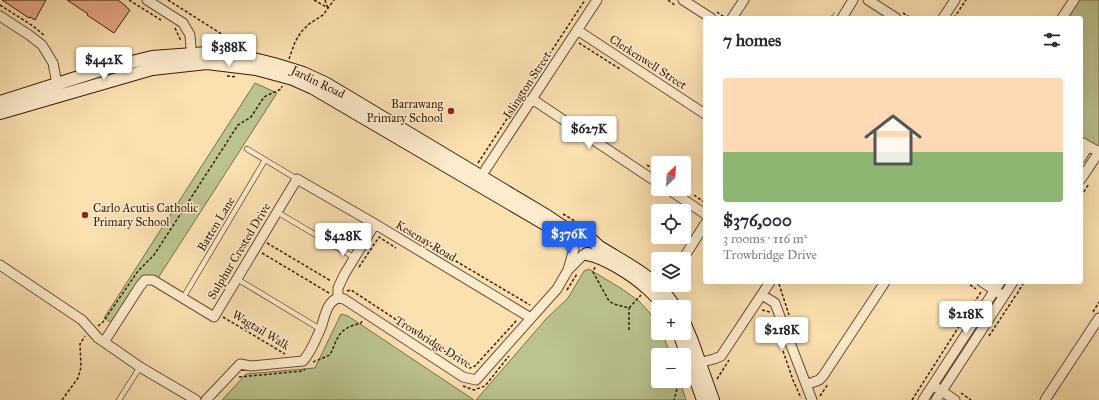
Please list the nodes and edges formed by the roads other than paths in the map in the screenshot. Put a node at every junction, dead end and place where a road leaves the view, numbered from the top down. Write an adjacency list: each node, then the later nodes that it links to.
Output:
1 (147, 0): 17 (street)
2 (597, 0): 16 (street, Islington Street)
3 (683, 0): 10 (street)
4 (744, 0): 11 (street)
5 (853, 0): 12 (street)
6 (868, 0): 13 (street)
7 (955, 0): 14 (street)
8 (1074, 0): 15 (street)
9 (0, 16): 18 (street)
10 (708, 16)
11 (733, 16)
12 (843, 16)
13 (893, 16)
14 (944, 16)
15 (1063, 16)
16 (577, 30): 19 (street, Islington Street); 22 (street, Clerkenwell Street)
17 (189, 58): 18 (street, Jardin Road); 30 (street, Jardin Road)
18 (60, 89): 20 (street, Jardin Road); 21 (street, Jardin Road)
19 (532, 99): 28 (street); 30 (street, Islington Street)
20 (0, 102)
21 (0, 113)
22 (703, 113)
23 (1085, 144): 25 (street)
24 (247, 149): 26 (lane, Kesenay Road)
25 (1099, 152): 27 (street)
26 (265, 160): 29 (lane, Kesenay Road); 55 (lane, Batten Lane)
27 (1083, 176)
28 (651, 177)
29 (297, 179): 32 (street, Sulphur Crested Drive); 34 (street, Kesenay Road)
30 (479, 180): 36 (street, Jardin Road); 38 (street, Jardin Road)
31 (678, 196): 33 (street)
32 (277, 212): 40 (lane); 42 (street, Sulphur Crested Drive)
33 (703, 213)
34 (375, 224): 40 (street); 57 (street, Kesenay Road)
35 (703, 227): 39 (street)
36 (582, 234): 37 (street); 38 (street)
37 (593, 241): 38 (street); 43 (street, Jardin Road)
38 (579, 251): 49 (street, Jardin Road); 57 (street, Trowbridge Drive)
39 (687, 252)
40 (355, 258): 51 (street)
41 (0, 265): 62 (street)
42 (237, 279): 55 (street, Sulphur Crested Drive); 59 (lane)
43 (651, 282)
44 (769, 284): 53 (street)
45 (884, 284): 65 (street)
46 (985, 284): 50 (street)
47 (998, 284): 50 (street)
48 (1012, 284): 54 (street)
49 (651, 288)
50 (994, 290): 54 (street); 66 (street)
51 (338, 292): 57 (street, Trowbridge Drive); 59 (street)
52 (661, 292): 56 (street, Jardin Road)
53 (762, 295): 63 (street); 65 (street)
54 (1003, 296): 67 (street)
55 (183, 298): 62 (street, Sulphur Crested Drive)
56 (668, 300)
57 (527, 315)
58 (1099, 318): 77 (street)
59 (320, 329): 71 (street)
60 (683, 340): 63 (street)
61 (689, 340): 63 (street)
62 (104, 342): 64 (street)
63 (695, 364): 72 (street); 73 (street)
64 (140, 367): 69 (lane); 70 (street)
65 (806, 385): 74 (street)
66 (932, 385): 67 (street); 75 (street)
67 (942, 391): 68 (street); 76 (street)
68 (957, 396)
69 (119, 400)
70 (196, 400)
71 (206, 400)
72 (703, 400)
73 (713, 400)
74 (812, 400)
75 (923, 400)
76 (936, 400)
77 (1045, 400)

